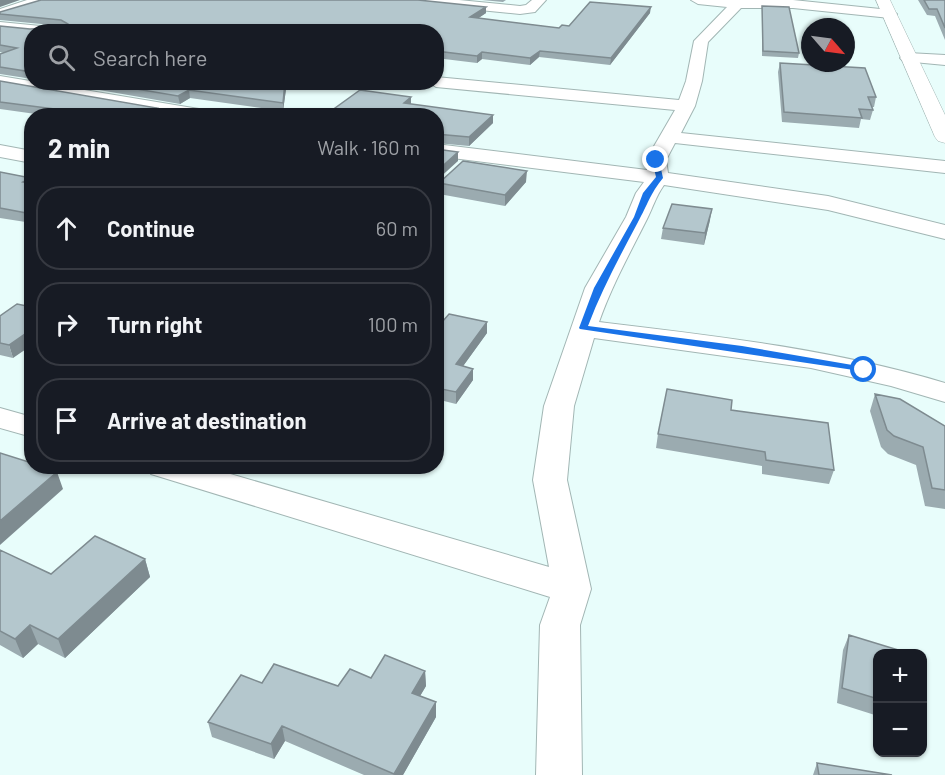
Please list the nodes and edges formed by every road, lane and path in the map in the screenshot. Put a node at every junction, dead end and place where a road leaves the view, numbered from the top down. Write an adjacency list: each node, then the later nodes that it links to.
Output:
1 (40, 0): 7 (street)
2 (420, 0): 3 (street)
3 (539, 0)
4 (698, 0): 5 (street)
5 (736, 2): 6 (street); 18 (street)
6 (886, 7): 10 (street)
7 (0, 13)
8 (0, 26): 9 (street)
9 (24, 28)
10 (908, 58): 11 (street); 21 (street)
11 (945, 60)
12 (0, 81): 14 (street)
13 (444, 83): 18 (street)
14 (24, 85)
15 (39, 90): 17 (street)
16 (56, 90): 19 (street)
17 (11, 101)
18 (686, 106): 20 (street)
19 (163, 108)
20 (668, 136): 25 (street); 26 (street)
21 (945, 137)
22 (0, 151): 24 (street)
23 (444, 151): 26 (street)
24 (24, 156)
25 (945, 167)
26 (659, 178): 27 (street); 28 (street)
27 (945, 232)
28 (583, 328): 29 (street); 33 (street)
29 (945, 393)
30 (0, 418): 31 (street)
31 (24, 425)
32 (190, 474): 33 (street)
33 (572, 589): 34 (street)
34 (559, 775)

